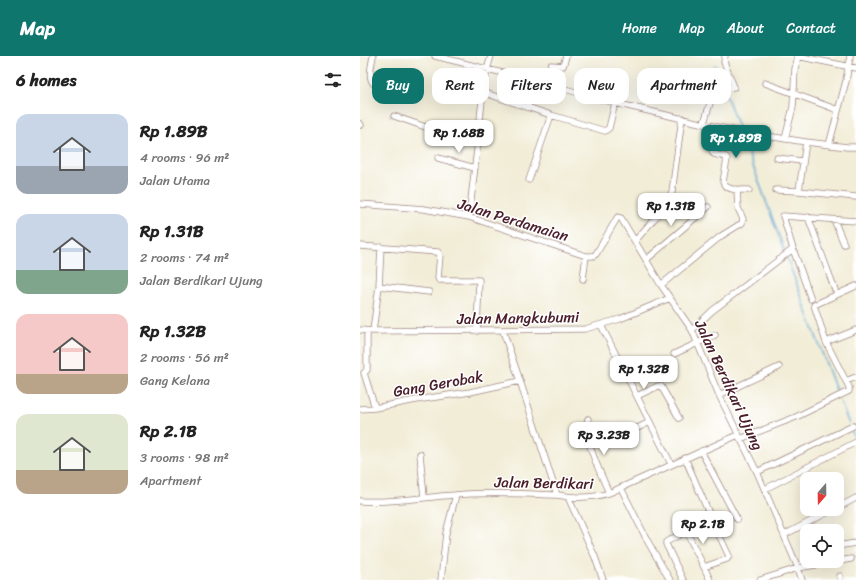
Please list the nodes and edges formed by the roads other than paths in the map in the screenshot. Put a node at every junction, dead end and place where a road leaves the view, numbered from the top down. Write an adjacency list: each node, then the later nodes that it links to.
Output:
1 (373, 56): 13 (street)
2 (435, 56): 9 (street)
3 (491, 56): 10 (street)
4 (566, 56): 11 (street)
5 (725, 56): 25 (street)
6 (798, 56): 8 (street); 15 (street)
7 (850, 56): 8 (street)
8 (849, 66): 12 (street); 21 (street)
9 (483, 68)
10 (487, 68)
11 (550, 68)
12 (856, 68)
13 (372, 82)
14 (765, 83): 15 (street)
15 (794, 93): 21 (street); 27 (street)
16 (489, 94): 20 (street)
17 (481, 104): 28 (street)
18 (615, 104): 22 (street)
19 (619, 104): 24 (street)
20 (528, 106): 22 (street)
21 (838, 110): 30 (street)
22 (551, 115): 36 (street)
23 (394, 116): 28 (street)
24 (682, 118): 25 (street); 48 (street)
25 (704, 123): 26 (street)
26 (716, 127): 27 (street); 37 (street)
27 (785, 139): 29 (street)
28 (478, 140): 35 (street)
29 (806, 142): 30 (street); 34 (street)
30 (829, 145): 31 (street)
31 (856, 147)
32 (438, 158): 35 (street)
33 (777, 158): 34 (street)
34 (802, 161): 40 (street)
35 (475, 168): 44 (street)
36 (529, 180)
37 (737, 189): 38 (street); 56 (street)
38 (749, 190)
39 (776, 190): 40 (street)
40 (799, 191): 41 (street)
41 (856, 197)
42 (360, 204): 44 (street, Jalan Perdamaian)
43 (708, 207): 54 (street)
44 (469, 217): 53 (street, Jalan Perdamaian)
45 (808, 217): 46 (street); 52 (street); 59 (street)
46 (834, 220): 47 (street); 49 (street)
47 (856, 221)
48 (635, 241): 53 (street, Jalan Berdikari Ujung); 54 (street, Jalan Berdikari Ujung)
49 (844, 244)
50 (360, 246): 51 (street)
51 (381, 247): 57 (street); 68 (street)
52 (793, 249): 62 (street); 65 (street)
53 (586, 256): 55 (street)
54 (646, 260): 56 (street, Jalan Berdikari Ujung)
55 (583, 278)
56 (661, 285): 61 (street, Jalan Berdikari Ujung)
57 (379, 286): 60 (street); 67 (street)
58 (856, 286): 71 (street)
59 (835, 290)
60 (429, 292)
61 (670, 298): 63 (street, Jalan Mangkubumi); 65 (street, Jalan Berdikari Ujung)
62 (811, 299)
63 (601, 325): 69 (street, Jalan Mangkubumi); 80 (street)
64 (360, 330): 67 (street, Jalan Mangkubumi)
65 (692, 330): 72 (street, Jalan Berdikari Ujung)
66 (856, 330): 71 (street)
67 (370, 331): 68 (street, Jalan Mangkubumi); 75 (street)
68 (477, 331): 69 (street, Jalan Mangkubumi)
69 (503, 331): 77 (street)
70 (715, 335): 72 (street)
71 (826, 342): 78 (street)
72 (698, 344): 73 (street); 79 (street, Jalan Berdikari Ujung)
73 (674, 354)
74 (779, 367): 79 (street)
75 (362, 374): 81 (street)
76 (856, 377): 78 (street)
77 (520, 381): 81 (street, Gang Gerobak); 99 (street)
78 (846, 381): 88 (street, Jalan Berdikari)
79 (719, 395): 88 (street, Jalan Berdikari Ujung)
80 (637, 396): 83 (street); 85 (street)
81 (375, 408): 82 (street, Gang Gerobak)
82 (360, 409)
83 (679, 418)
84 (588, 419): 97 (street)
85 (650, 422): 87 (street); 93 (street)
86 (853, 426): 94 (street)
87 (623, 435)
88 (739, 437): 90 (street, Jalan Berdikari); 94 (street, Jalan Berdikari Ujung)
89 (856, 442): 96 (street)
90 (701, 451): 92 (street, Jalan Berdikari); 107 (street)
91 (420, 454): 101 (street)
92 (685, 458): 93 (street, Jalan Berdikari); 106 (street)
93 (671, 464): 95 (street, Jalan Berdikari)
94 (757, 472): 96 (street, Jalan Berdikari Ujung)
95 (621, 488): 97 (street, Jalan Berdikari); 118 (street)
96 (764, 489): 109 (street, Jalan Berdikari Ujung)
97 (610, 493): 100 (street, Jalan Berdikari)
98 (456, 495): 99 (street, Jalan Berdikari); 101 (street, Jalan Berdikari); 116 (street)
99 (557, 495): 100 (street, Jalan Berdikari)
100 (568, 497): 117 (street)
101 (424, 498): 103 (street, Jalan Berdikari)
102 (856, 498): 104 (street)
103 (360, 501)
104 (844, 504)
105 (821, 516): 109 (street)
106 (711, 518): 108 (street); 114 (street)
107 (737, 519)
108 (686, 531): 114 (street); 119 (street)
109 (784, 535): 115 (street, Jalan Berdikari Ujung)
110 (856, 543): 111 (street)
111 (844, 545)
112 (851, 559): 113 (street)
113 (844, 560)
114 (704, 567): 120 (street)
115 (798, 568): 121 (street); 122 (street, Jalan Berdikari Ujung)
116 (441, 580)
117 (603, 580)
118 (670, 580)
119 (683, 580)
120 (710, 580)
121 (760, 580)
122 (802, 580)

